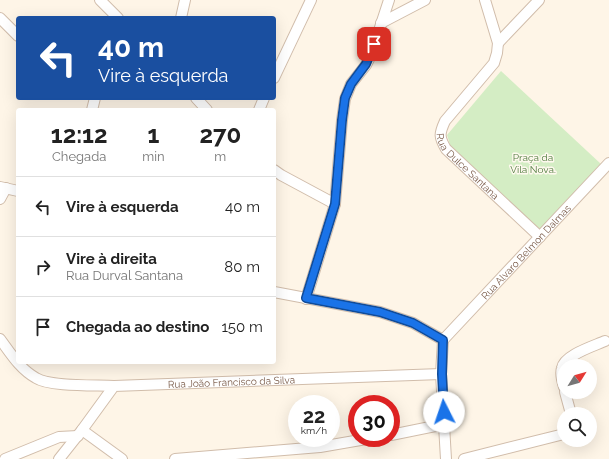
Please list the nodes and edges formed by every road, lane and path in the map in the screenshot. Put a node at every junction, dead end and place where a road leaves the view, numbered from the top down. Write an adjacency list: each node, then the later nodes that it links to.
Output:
1 (100, 0): 8 (street)
2 (185, 0): 9 (street)
3 (311, 0): 14 (street)
4 (389, 0): 11 (street)
5 (426, 0): 11 (street)
6 (486, 0): 13 (street, Rua Dulce Santana)
7 (539, 0): 13 (street)
8 (116, 16)
9 (181, 16)
10 (0, 18): 12 (street)
11 (381, 23): 22 (street)
12 (16, 34)
13 (498, 43): 23 (street, Rua Dulce Santana)
14 (276, 74)
15 (198, 100): 16 (street)
16 (205, 108)
17 (609, 163): 23 (street, Rua Alvaro Belmon Dalmas)
18 (276, 171): 22 (street)
19 (3, 188): 20 (street); 21 (street)
20 (16, 191)
21 (0, 199)
22 (335, 204): 25 (street)
23 (540, 238): 27 (street, Rua Alvaro Belmon Dalmas)
24 (276, 292): 25 (street)
25 (306, 298): 27 (street)
26 (0, 339): 30 (street, Rua João Francisco da Silva)
27 (443, 340): 32 (street)
28 (605, 341): 29 (street)
29 (568, 359)
30 (16, 361)
31 (18, 364): 33 (street, Rua João Francisco da Silva)
32 (442, 374): 33 (street, Rua João Francisco da Silva); 34 (street)
33 (114, 386): 35 (street)
34 (445, 424): 36 (street); 43 (street)
35 (80, 433): 39 (street); 40 (street); 41 (street)
36 (400, 433)
37 (557, 436): 44 (street)
38 (348, 442): 42 (street)
39 (5, 459)
40 (59, 459)
41 (122, 459)
42 (175, 459)
43 (446, 459)
44 (464, 459)

